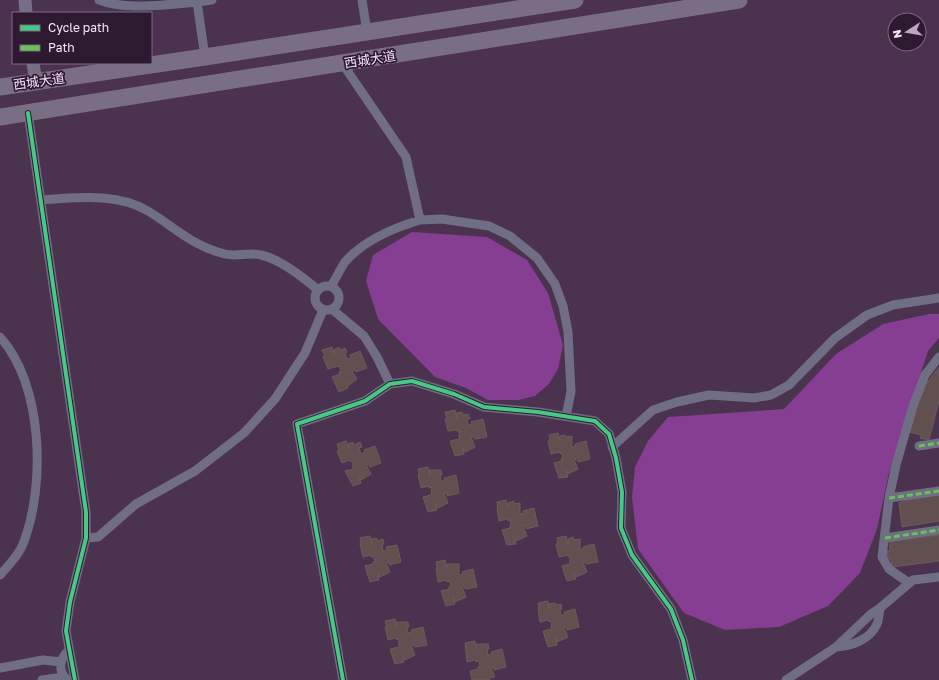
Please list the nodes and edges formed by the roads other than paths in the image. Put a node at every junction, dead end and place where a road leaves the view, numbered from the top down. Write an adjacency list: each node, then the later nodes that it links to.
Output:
1 (25, 0): 10 (street)
2 (99, 0): 7 (street)
3 (212, 0): 8 (street)
4 (362, 0): 11 (street)
5 (575, 0): 9 (highway, 西城大道)
6 (739, 0): 13 (highway, 西城大道)
7 (173, 2): 8 (street)
8 (197, 2): 12 (street)
9 (517, 4): 11 (highway, 西城大道)
10 (26, 12)
11 (367, 32): 12 (highway, 西城大道)
12 (205, 58): 15 (highway, 西城大道)
13 (342, 63): 17 (highway, 西城大道); 20 (street)
14 (33, 64): 15 (street)
15 (36, 82): 16 (highway, 西城大道)
16 (0, 87)
17 (28, 113): 18 (highway, 西城大道); 19 (street)
18 (0, 117)
19 (41, 200): 22 (street); 36 (street)
20 (420, 220): 21 (street); 29 (street)
21 (331, 286): 22 (street); 25 (street)
22 (318, 290): 24 (street)
23 (939, 298): 32 (street)
24 (323, 310): 25 (street); 36 (street)
25 (333, 310): 28 (street)
26 (0, 337): 38 (street)
27 (939, 357): 34 (street)
28 (390, 384): 29 (street); 49 (street)
29 (566, 416): 32 (street)
30 (939, 443): 31 (street)
31 (919, 446)
32 (612, 447): 50 (street)
33 (939, 491): 34 (street)
34 (889, 498): 37 (street)
35 (939, 530): 37 (street)
36 (86, 538): 43 (street)
37 (884, 538): 40 (street)
38 (0, 575)
39 (939, 576): 40 (street)
40 (909, 583): 41 (street)
41 (880, 608): 42 (street); 42 (street)
42 (836, 647): 51 (street)
43 (69, 650): 44 (street); 48 (street)
44 (61, 662): 45 (street); 46 (street)
45 (0, 668)
46 (65, 678): 47 (street)
47 (42, 680)
48 (75, 680)
49 (343, 680)
50 (692, 680)
51 (786, 680)

